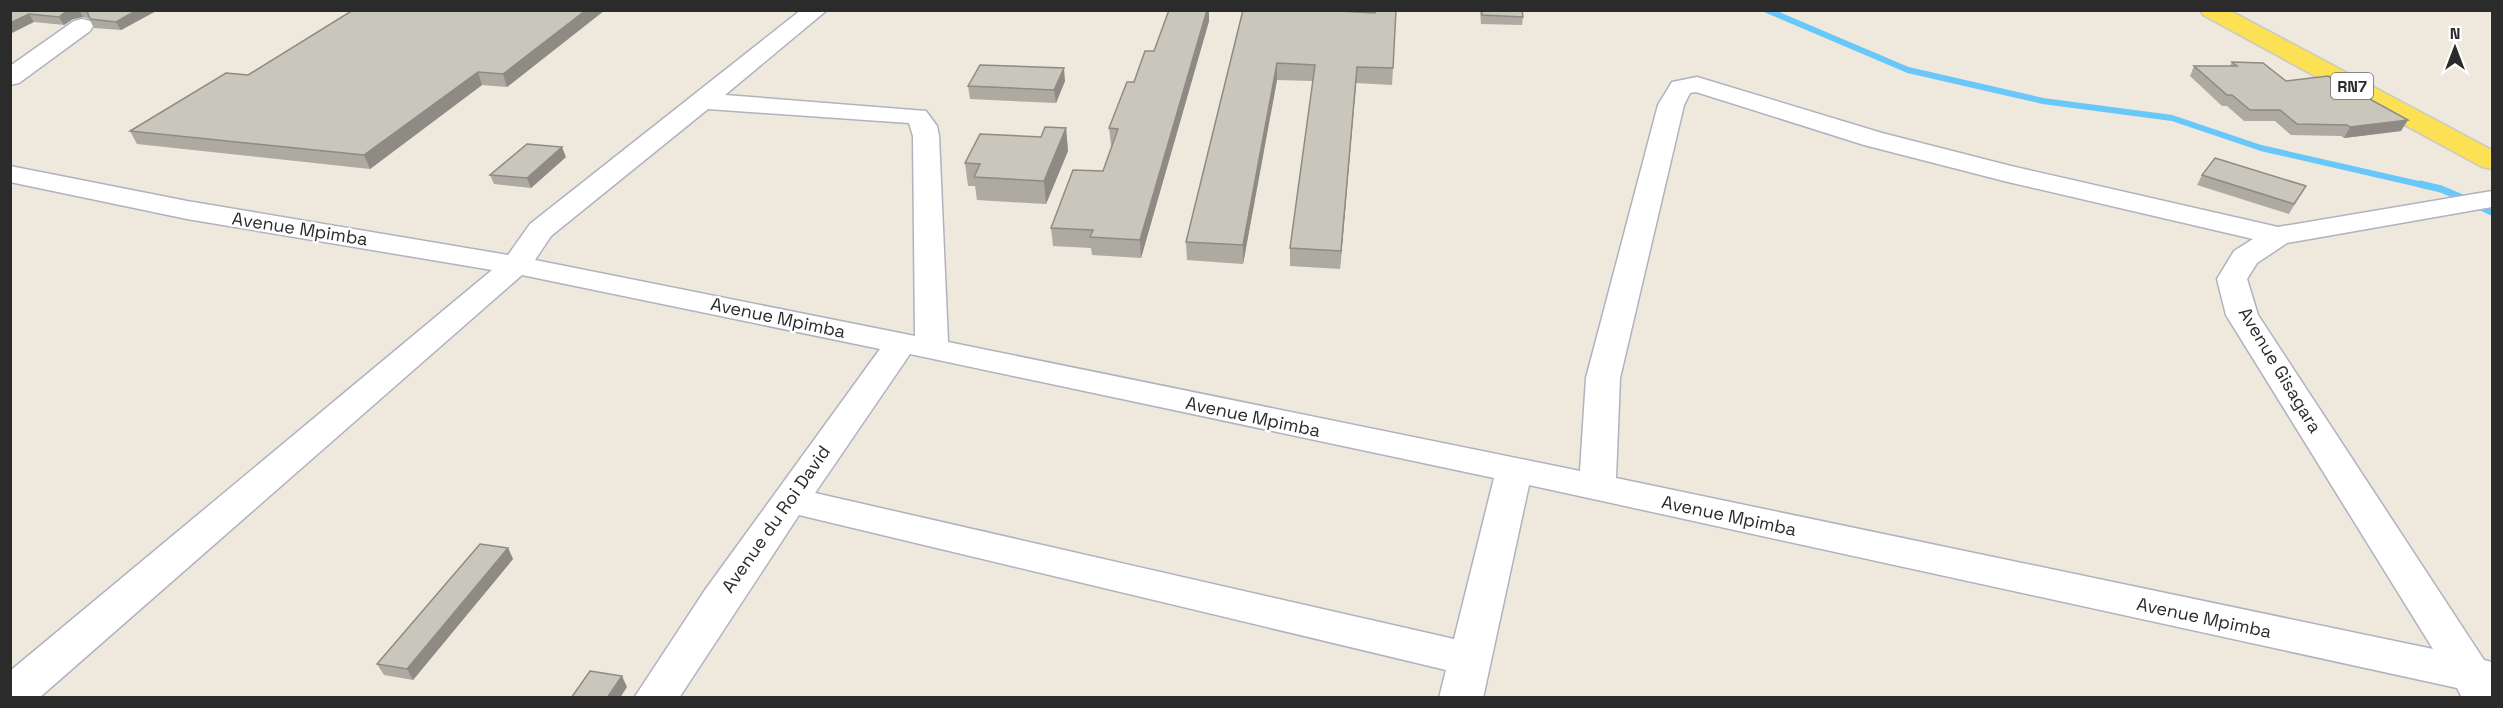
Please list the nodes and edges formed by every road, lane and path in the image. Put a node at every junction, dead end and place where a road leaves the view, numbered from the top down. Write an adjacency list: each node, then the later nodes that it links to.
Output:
1 (816, 10): 5 (street)
2 (2211, 10): 6 (main road, RN7)
3 (82, 26): 4 (street)
4 (10, 78)
5 (703, 101): 10 (street); 11 (street)
6 (2493, 161)
7 (10, 174): 10 (street, Avenue Mpimba)
8 (2483, 201): 9 (street, Avenue Gisagara)
9 (2278, 236): 13 (street); 16 (street, Avenue Gisagara)
10 (516, 265): 11 (street, Avenue Mpimba); 17 (street)
11 (916, 346): 12 (street, Avenue Mpimba); 14 (street, Avenue du Roi David)
12 (1514, 471): 13 (street, Avenue Mpimba); 15 (street)
13 (1597, 487): 16 (street, Avenue Mpimba)
14 (790, 500): 15 (street); 18 (street, Avenue du Roi David)
15 (1470, 659): 19 (street)
16 (2483, 684)
17 (10, 697)
18 (655, 698)
19 (1461, 698)

